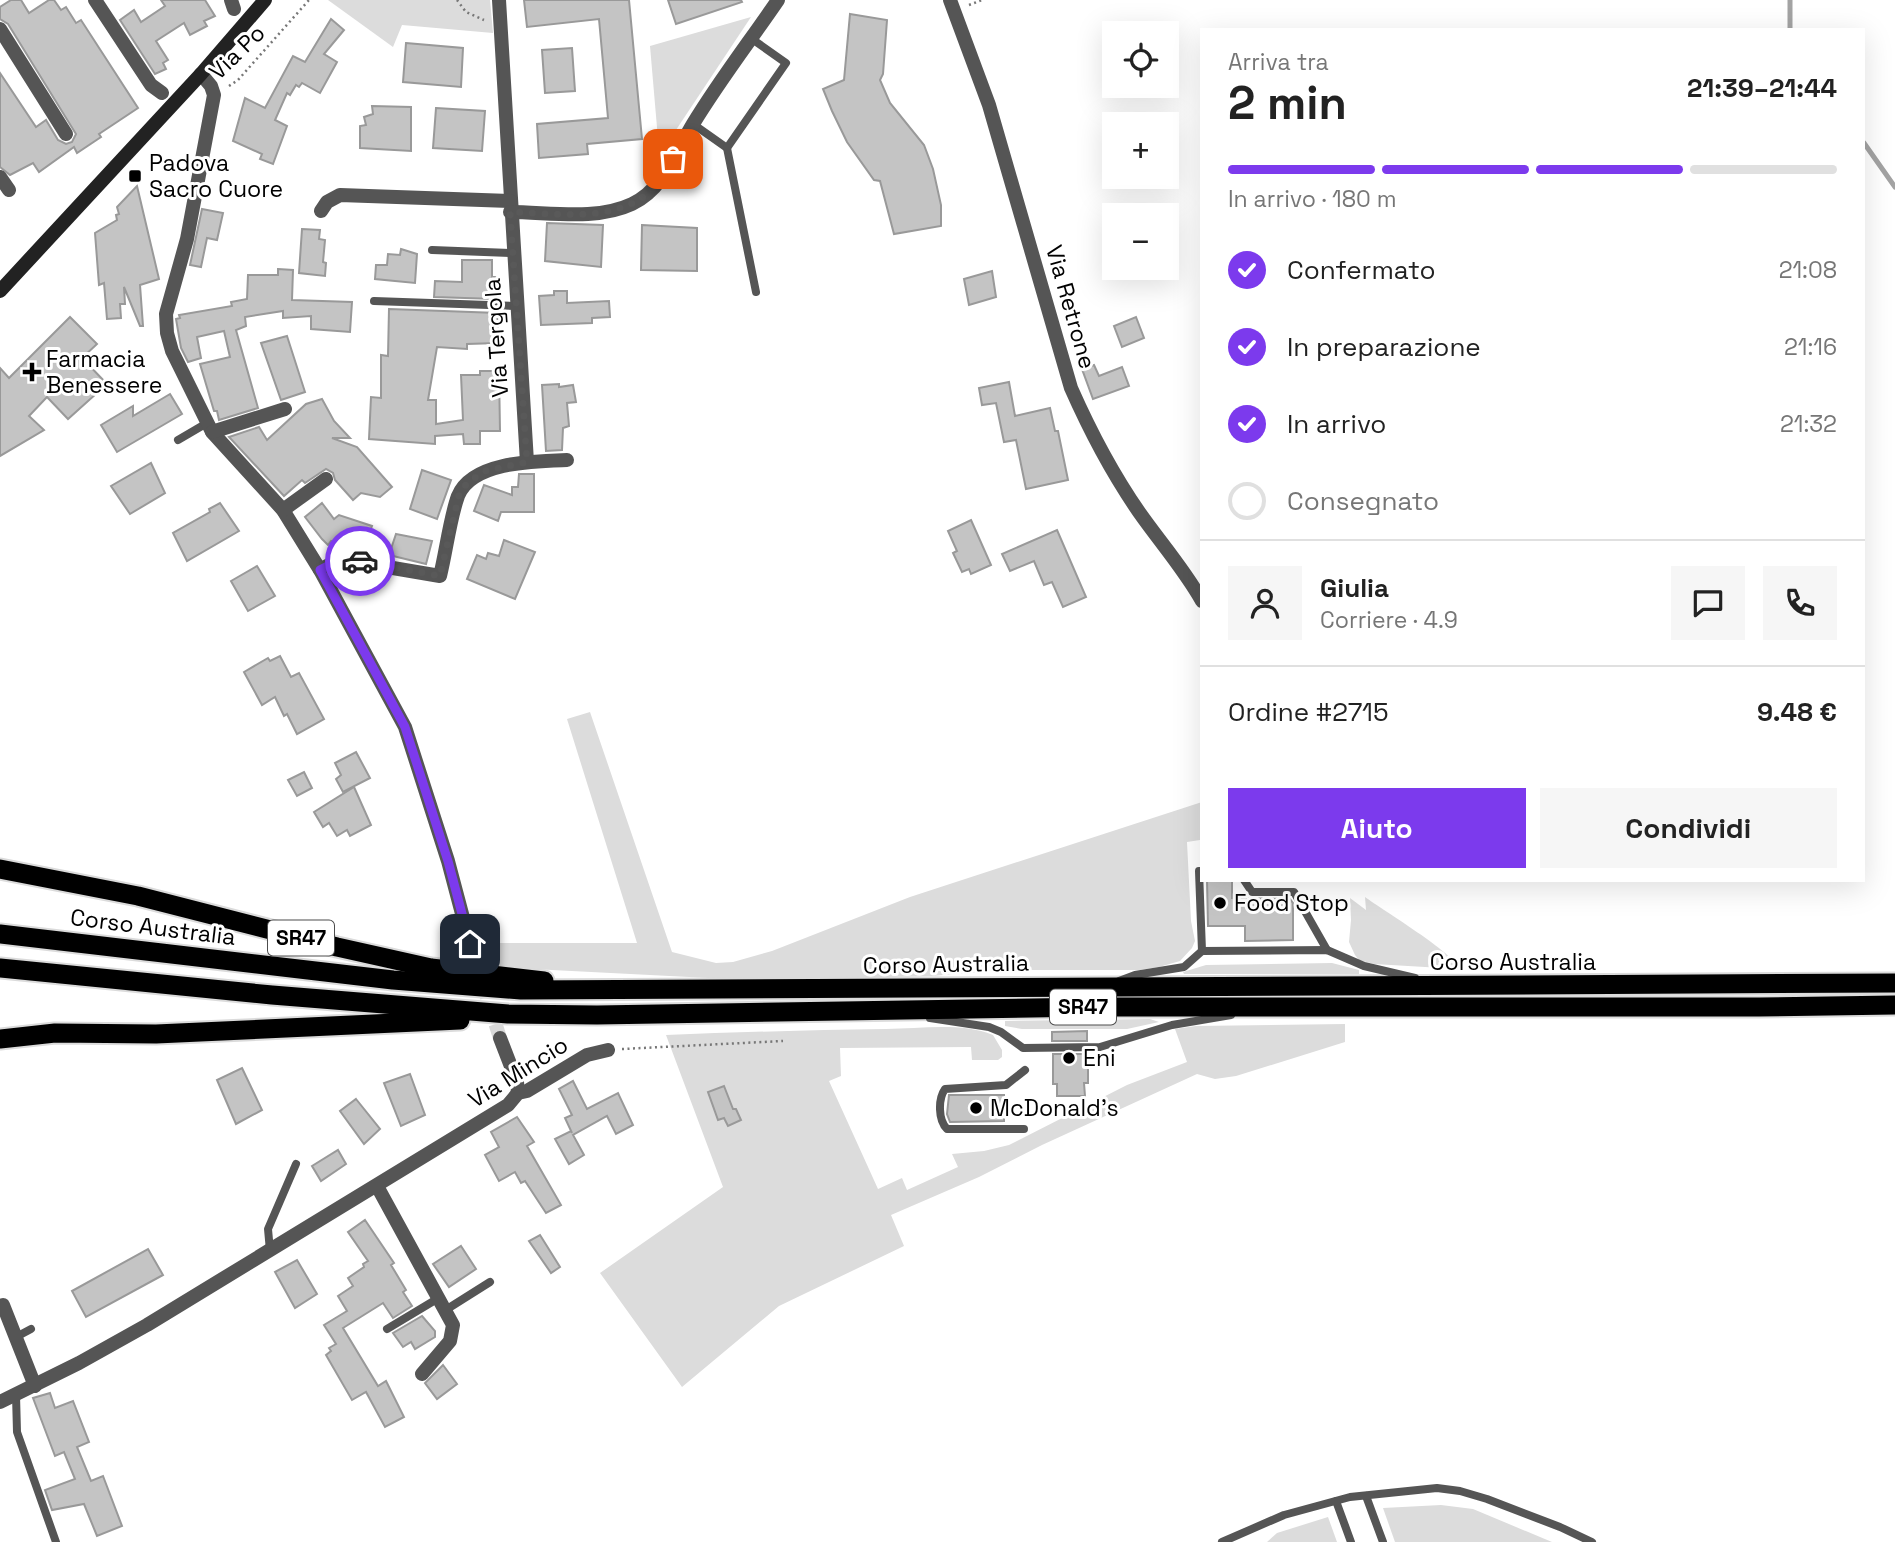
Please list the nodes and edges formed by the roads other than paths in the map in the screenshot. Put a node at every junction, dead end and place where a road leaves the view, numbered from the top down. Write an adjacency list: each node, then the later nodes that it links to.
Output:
1 (95, 0): 9 (street)
2 (265, 0): 8 (main road)
3 (499, 0): 15 (street, Via Tergola)
4 (778, 0): 7 (street)
5 (956, 4): 31 (street, Via Retrone)
6 (0, 29): 11 (street)
7 (752, 38): 10 (street); 12 (lane)
8 (201, 74): 19 (main road); 24 (street)
9 (162, 93)
10 (693, 124): 12 (lane); 15 (street)
11 (66, 134)
12 (727, 148): 20 (lane)
13 (0, 177): 14 (street)
14 (9, 190)
15 (510, 206): 16 (street); 18 (street, Via Tergola)
16 (321, 211)
17 (432, 250): 18 (lane)
18 (513, 253): 22 (street, Via Tergola)
19 (0, 291)
20 (756, 292)
21 (374, 301): 22 (lane)
22 (516, 306): 27 (street, Via Tergola)
23 (285, 409): 24 (street)
24 (210, 427): 25 (lane); 29 (street)
25 (178, 440)
26 (567, 460): 27 (street)
27 (527, 462): 30 (street)
28 (326, 479): 29 (street)
29 (283, 510): 30 (street)
30 (320, 570): 36 (street)
31 (1200, 597)
32 (0, 869): 43 (highway, SR47)
33 (1200, 871): 38 (lane)
34 (1245, 882): 37 (lane)
35 (4, 934): 43 (highway, Corso Australia / SR47)
36 (470, 944)
37 (1327, 950): 38 (lane); 42 (lane)
38 (1202, 951): 41 (lane)
39 (4, 968): 47 (highway, Corso Australia / SR47)
40 (1895, 984): 42 (highway, Corso Australia / SR47)
41 (1101, 987): 42 (highway, Corso Australia / SR47); 43 (highway, Corso Australia / SR47)
42 (1445, 987)
43 (604, 991)
44 (1895, 1005): 45 (highway, Corso Australia / SR47)
45 (1255, 1008): 46 (highway, Corso Australia / SR47); 46 (lane)
46 (896, 1012): 47 (highway, Corso Australia / SR47)
47 (508, 1014): 49 (highway, SR47)
48 (500, 1038): 52 (street)
49 (0, 1039)
50 (608, 1050): 52 (street, Via Mincio)
51 (1025, 1070): 53 (lane)
52 (518, 1093): 55 (street, Via Mincio)
53 (1024, 1129)
54 (296, 1164): 56 (lane)
55 (377, 1186): 56 (street, Via Mincio); 58 (street)
56 (270, 1251): 64 (street, Via Mincio)
57 (490, 1282): 58 (lane)
58 (441, 1305): 61 (lane); 63 (street)
59 (3, 1306): 62 (street)
60 (31, 1329): 62 (lane)
61 (387, 1329)
62 (16, 1337): 64 (street)
63 (422, 1374)
64 (35, 1386): 65 (street, Via Mincio)
65 (16, 1395): 66 (street, Via Mincio); 69 (lane)
66 (0, 1402)
67 (1366, 1496): 68 (lane); 72 (lane); 73 (lane)
68 (1336, 1501): 70 (lane); 71 (lane)
69 (56, 1542)
70 (1222, 1542)
71 (1351, 1542)
72 (1383, 1542)
73 (1591, 1542)

